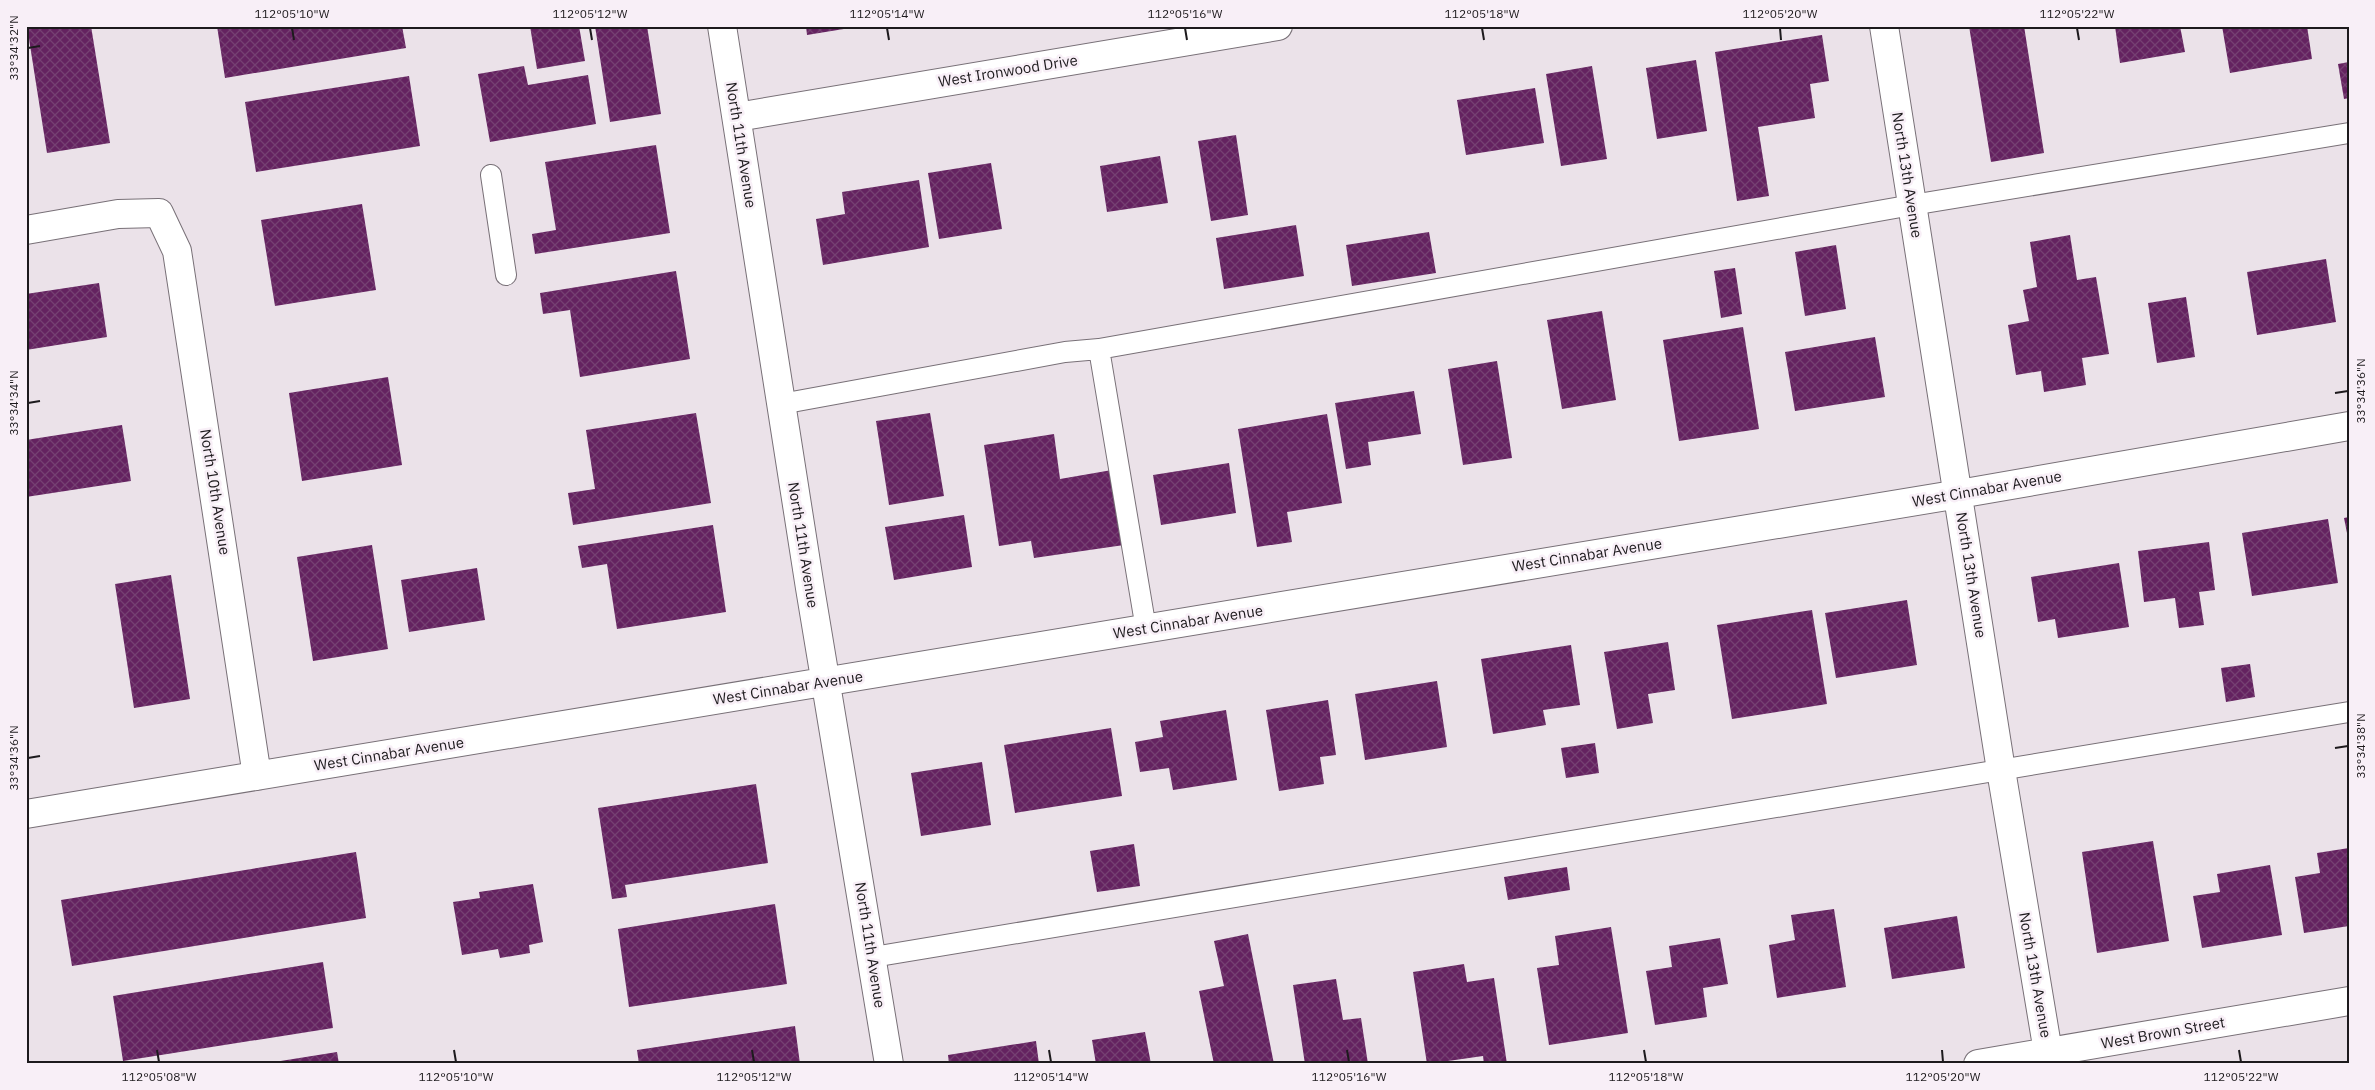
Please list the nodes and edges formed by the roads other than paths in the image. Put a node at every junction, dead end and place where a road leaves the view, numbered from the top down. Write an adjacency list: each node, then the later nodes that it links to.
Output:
1 (722, 26): 4 (street, North 11th Avenue)
2 (1278, 26): 4 (street, West Ironwood Drive)
3 (1884, 26): 7 (street, North 13th Avenue)
4 (737, 117): 11 (street, North 11th Avenue)
5 (2349, 133): 7 (lane)
6 (491, 175): 9 (lane)
7 (1912, 205): 10 (lane); 13 (street, North 13th Avenue)
8 (26, 230): 18 (street, North 10th Avenue)
9 (506, 275)
10 (1099, 349): 11 (lane); 14 (lane)
11 (781, 404): 15 (street, North 11th Avenue)
12 (2349, 426): 13 (street, West Cinnabar Avenue)
13 (1959, 494): 14 (street, West Cinnabar Avenue); 17 (street, North 13th Avenue)
14 (1146, 629): 15 (street, West Cinnabar Avenue)
15 (825, 682): 18 (street, West Cinnabar Avenue); 20 (street, North 11th Avenue)
16 (2349, 712): 17 (lane)
17 (2001, 770): 20 (lane); 22 (street, North 13th Avenue)
18 (257, 776): 19 (street, West Cinnabar Avenue)
19 (26, 814)
20 (873, 957): 23 (street, North 11th Avenue)
21 (2349, 1001): 22 (street, West Brown Street)
22 (2049, 1058): 24 (street, West Brown Street)
23 (889, 1064)
24 (1978, 1064)

